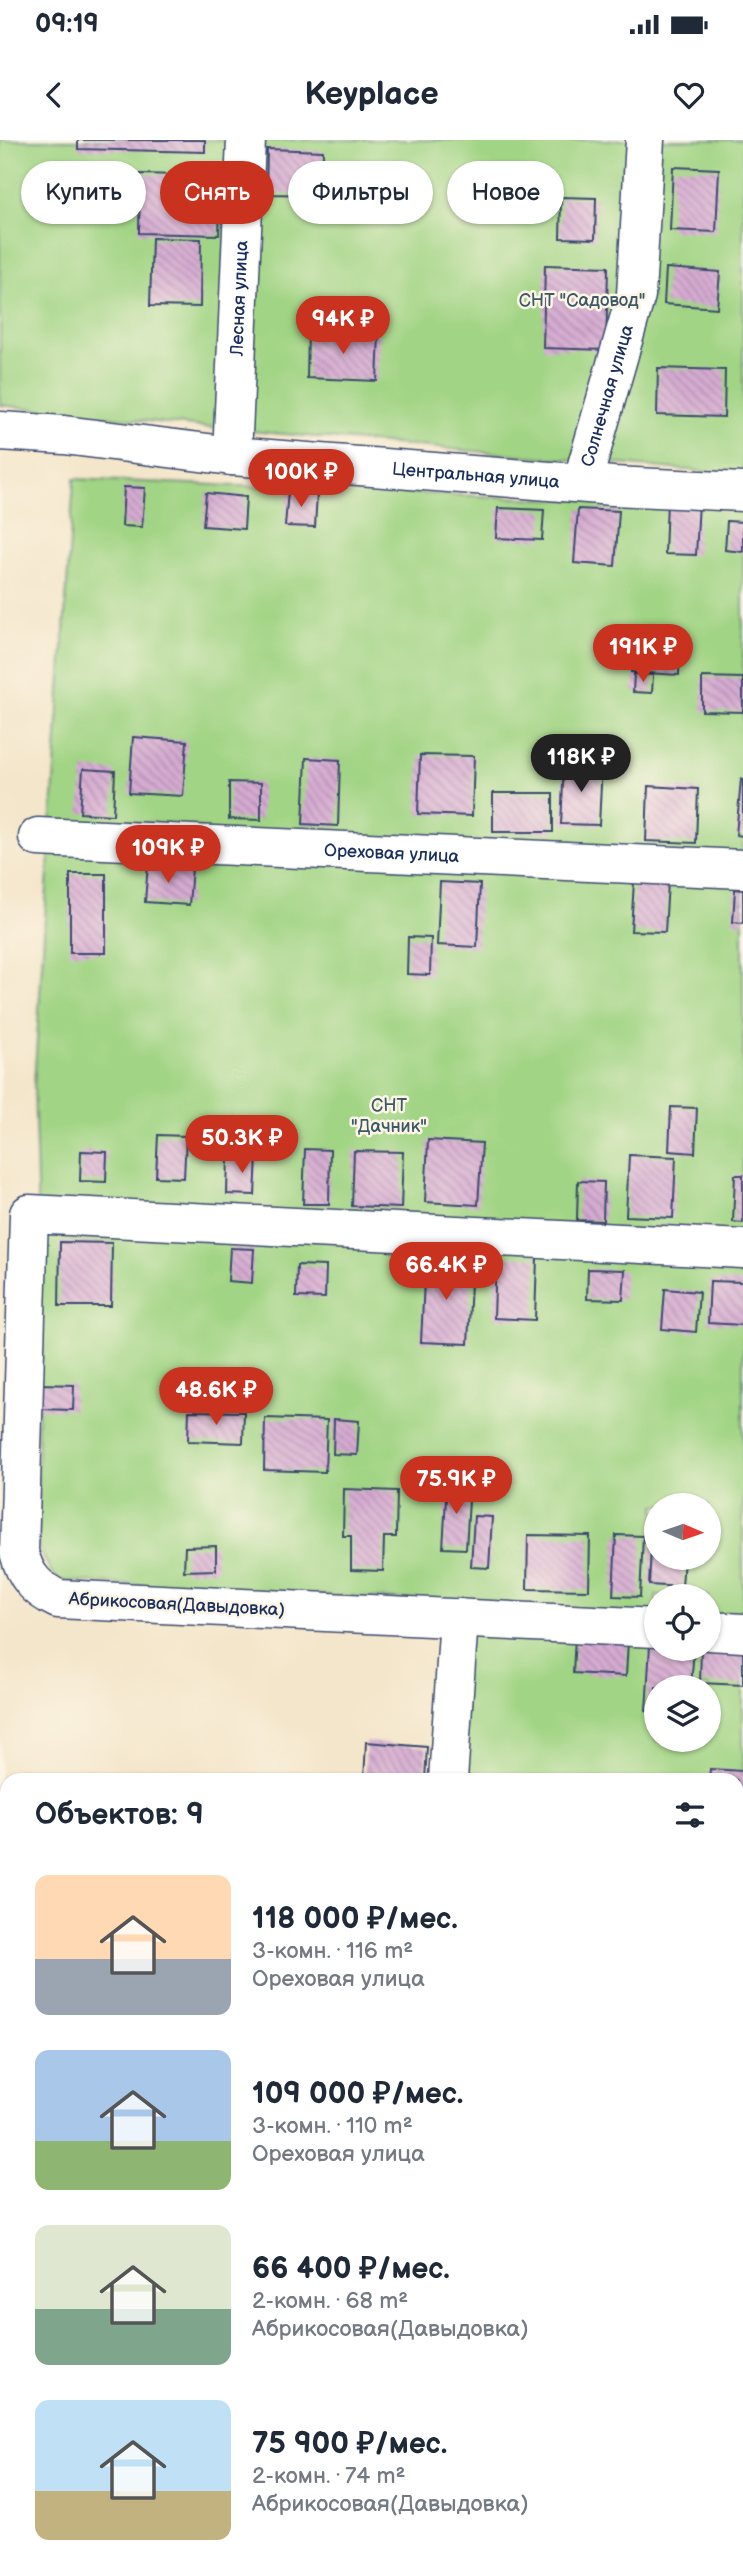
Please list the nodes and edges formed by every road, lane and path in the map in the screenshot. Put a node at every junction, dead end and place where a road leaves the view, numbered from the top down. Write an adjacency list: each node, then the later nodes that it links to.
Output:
1 (246, 140): 4 (street, Лесная улица)
2 (645, 140): 5 (street, Солнечная улица)
3 (0, 431): 4 (street, Центральная улица)
4 (232, 456): 5 (street, Центральная улица)
5 (582, 483): 6 (street, Центральная улица)
6 (743, 492)
7 (38, 837): 8 (street, Ореховая улица)
8 (743, 869)
9 (743, 1249): 10 (street, Абрикосовая(Давыдовка))
10 (459, 1618): 11 (street, Абрикосовая(Давыдовка)); 14 (street)
11 (644, 1627)
12 (721, 1632): 13 (street)
13 (743, 1633)
14 (448, 1773)

